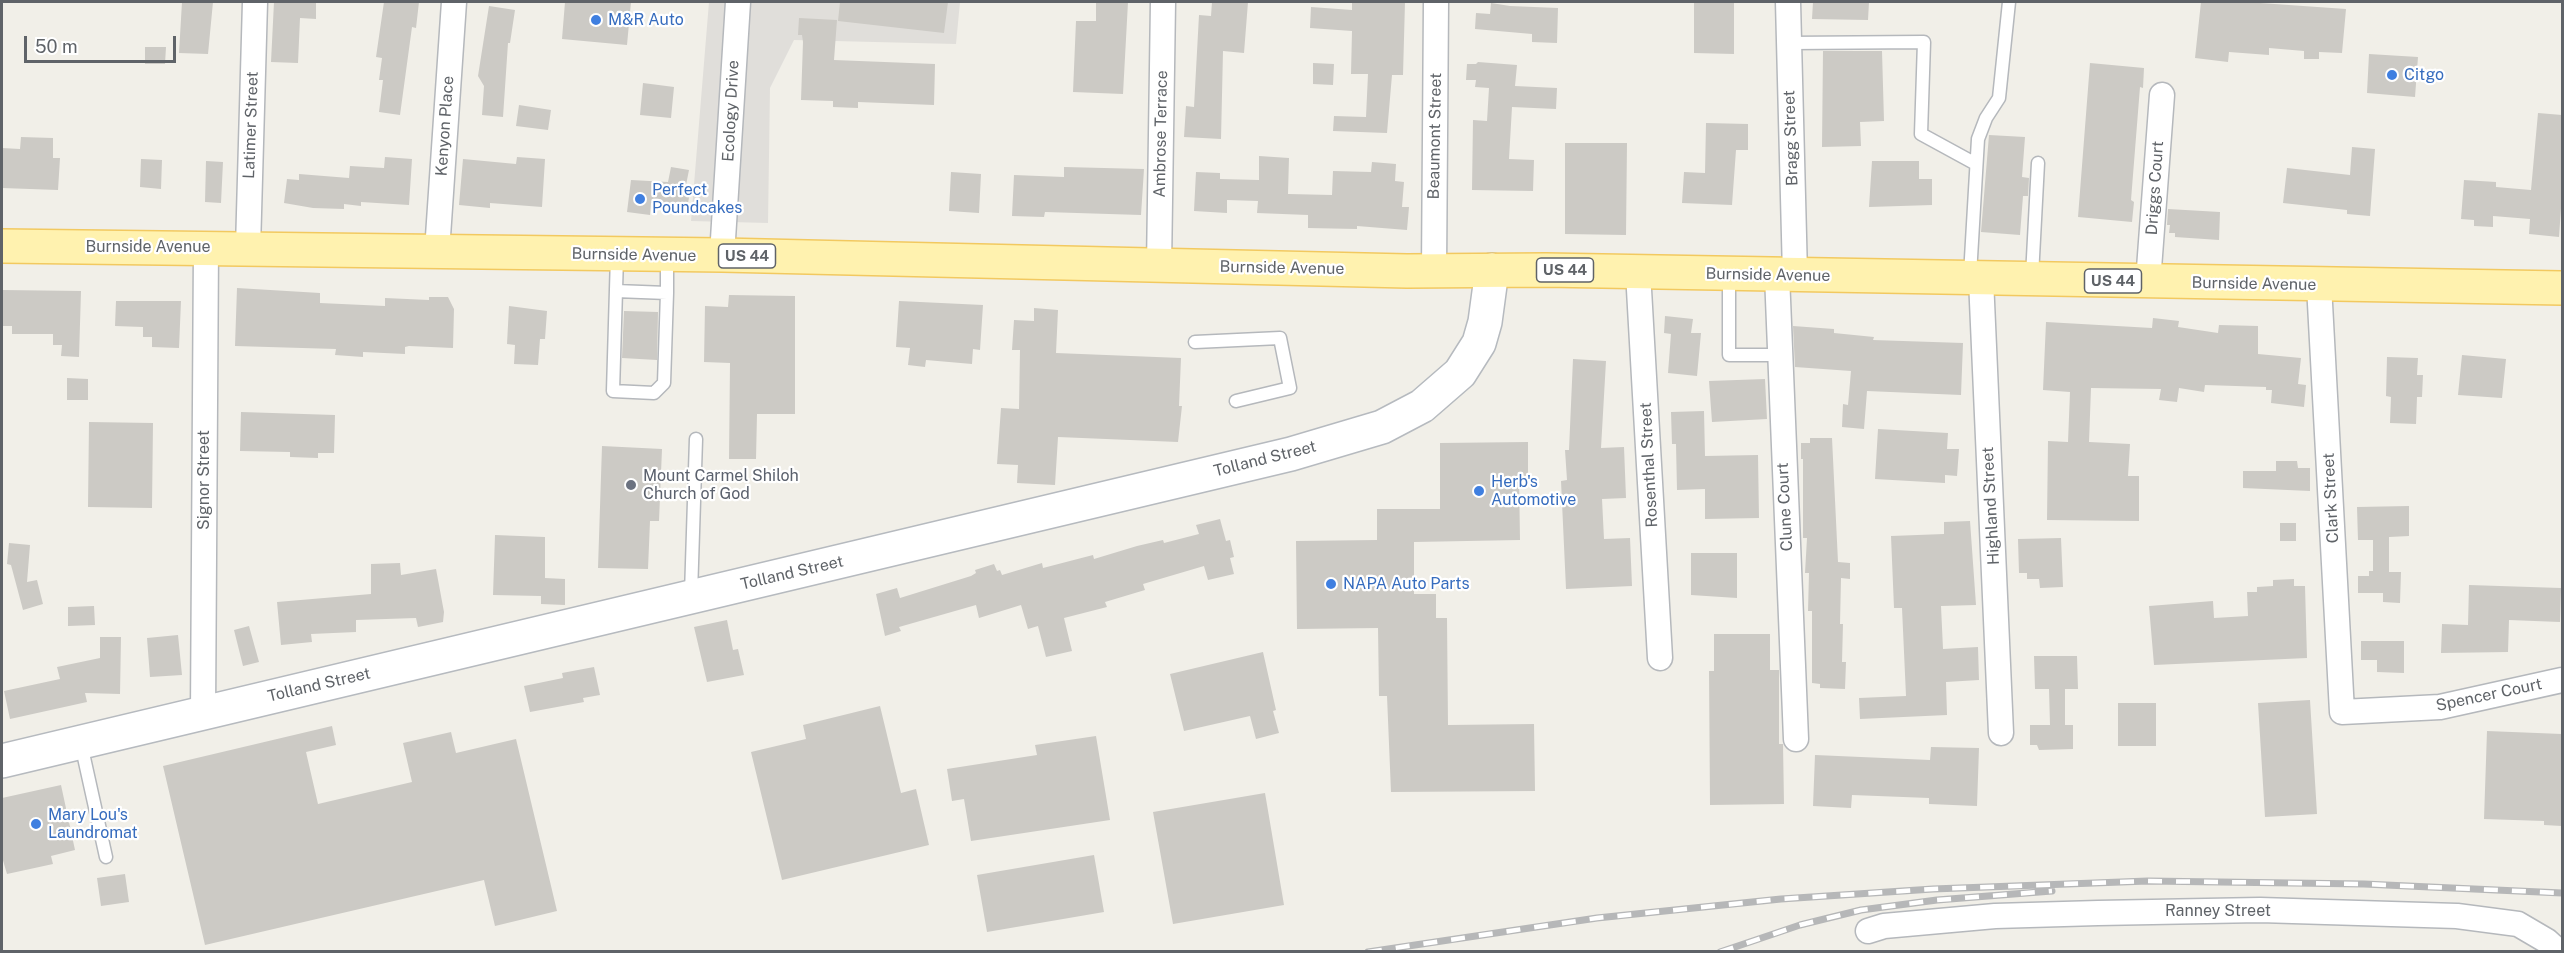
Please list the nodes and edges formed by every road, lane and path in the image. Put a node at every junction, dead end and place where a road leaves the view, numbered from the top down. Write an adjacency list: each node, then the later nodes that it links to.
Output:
1 (255, 2): 14 (street, Latimer Street)
2 (454, 2): 15 (street, Kenyon Place)
3 (738, 2): 18 (street, Ecology Drive)
4 (1163, 2): 19 (street, Ambrose Terrace)
5 (1436, 2): 21 (street, Beaumont Street)
6 (1788, 2): 8 (street, Bragg Street)
7 (2009, 2): 11 (lane)
8 (1788, 43): 11 (lane); 24 (street, Bragg Street)
9 (2162, 95): 27 (street, Driggs Court)
10 (2038, 163): 26 (lane)
11 (1976, 164): 25 (lane)
12 (2, 246): 13 (main road, Burnside Avenue / US 44)
13 (206, 247): 14 (main road, Burnside Avenue / US 44); 39 (street, Signor Street)
14 (248, 248): 15 (main road, Burnside Avenue / US 44)
15 (436, 251): 16 (main road, Burnside Avenue / US 44)
16 (617, 254): 17 (main road, Burnside Avenue / US 44); 30 (lane)
17 (667, 255): 18 (main road, Burnside Avenue / US 44); 31 (lane)
18 (722, 255): 19 (main road, Burnside Avenue / US 44)
19 (1160, 266): 21 (main road, Burnside Avenue / US 44)
20 (1492, 270): 21 (main road, Burnside Avenue / US 44); 22 (main road, Burnside Avenue / US 44); 36 (main road, Tolland Street)
21 (1434, 271)
22 (1638, 272): 23 (main road, Burnside Avenue / US 44); 37 (street, Rosenthal Street)
23 (1729, 274): 24 (main road, Burnside Avenue / US 44); 33 (lane)
24 (1786, 275): 25 (main road, Burnside Avenue / US 44); 33 (street, Clune Court)
25 (1975, 279): 26 (main road, Burnside Avenue / US 44); 41 (street, Highland Street)
26 (2032, 280): 27 (main road, Burnside Avenue / US 44)
27 (2148, 282): 28 (main road, Burnside Avenue / US 44)
28 (2319, 285): 29 (main road, Burnside Avenue / US 44); 40 (street, Clark Street)
29 (2562, 288)
30 (616, 291): 31 (lane); 31 (lane)
31 (667, 293)
32 (1195, 342): 34 (lane)
33 (1779, 355): 42 (street, Clune Court)
34 (1236, 401)
35 (696, 439): 36 (lane)
36 (691, 597): 39 (main road, Tolland Street)
37 (1660, 658)
38 (2562, 680): 40 (street, Spencer Court)
39 (203, 712): 43 (main road, Tolland Street)
40 (2342, 712)
41 (2001, 733)
42 (1796, 739)
43 (80, 742): 44 (main road, Tolland Street); 45 (lane)
44 (2, 761)
45 (106, 857)
46 (1868, 931): 47 (street, Ranney Street)
47 (2559, 951)

